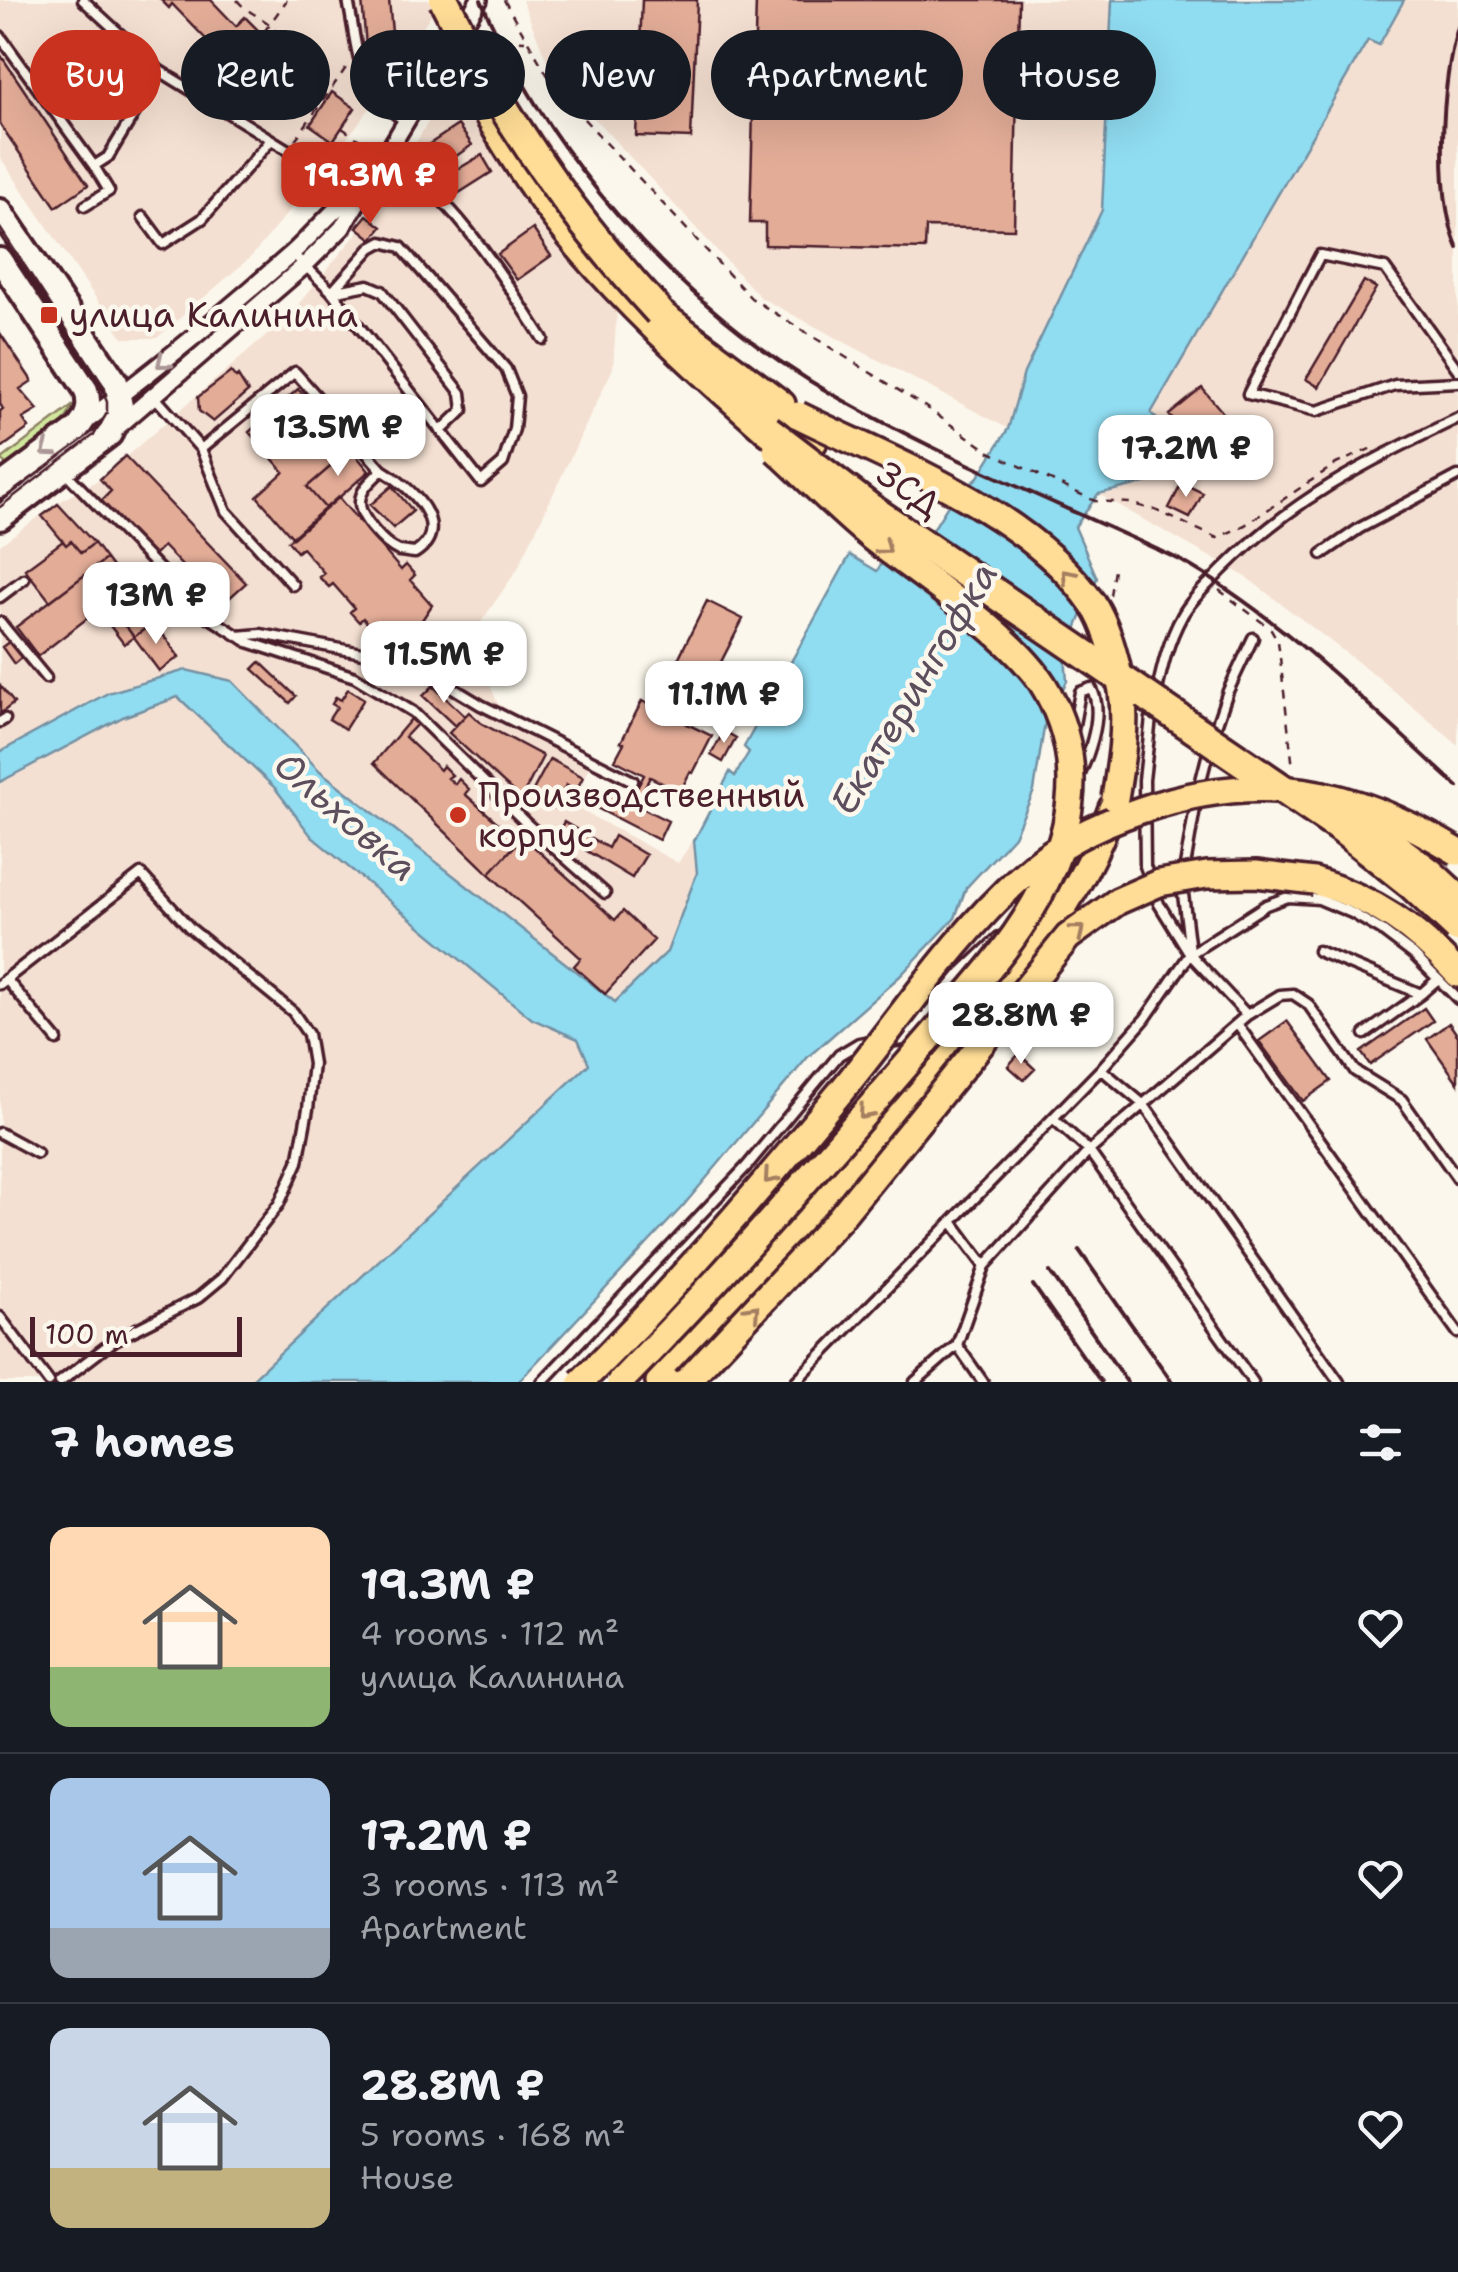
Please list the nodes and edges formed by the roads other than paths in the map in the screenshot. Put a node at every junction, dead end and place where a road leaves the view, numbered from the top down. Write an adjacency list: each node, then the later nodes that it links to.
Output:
1 (83, 0): 6 (lane)
2 (348, 0): 10 (lane)
3 (426, 0): 25 (highway, ЗСД)
4 (444, 0): 23 (highway, ЗСД, bridge)
5 (479, 0): 10 (street)
6 (116, 30)
7 (0, 36): 13 (lane)
8 (161, 72): 11 (lane)
9 (130, 120): 13 (lane)
10 (408, 122): 12 (street)
11 (270, 140): 15 (lane); 18 (lane)
12 (379, 152): 14 (street); 24 (lane)
13 (94, 166): 16 (lane)
14 (368, 182): 15 (street); 21 (street)
15 (350, 194): 19 (street)
16 (84, 206)
17 (0, 211): 29 (main road)
18 (143, 217)
19 (292, 253): 21 (lane); 29 (street, one-way to 29)
20 (0, 260): 29 (main road)
21 (304, 266): 22 (lane); 28 (street)
22 (332, 292): 31 (lane); 31 (lane); 31 (lane)
23 (659, 312): 51 (highway, ЗСД, bridge); 81 (main road, one-way to 23, bridge)
24 (543, 339)
25 (694, 365): 52 (highway, ЗСД, bridge); 80 (main road, one-way to 80, bridge)
26 (1458, 370): 27 (lane)
27 (1458, 382)
28 (149, 400): 29 (street); 29 (street); 32 (lane)
29 (101, 411): 34 (main road); 36 (main road, one-way to 36)
30 (1458, 418): 55 (lane)
31 (441, 431)
32 (202, 449): 33 (lane); 40 (lane)
33 (382, 470): 33 (lane)
34 (64, 471): 37 (main road); 43 (lane)
35 (1458, 476): 38 (lane)
36 (0, 486)
37 (0, 518)
38 (1322, 554)
39 (24, 578): 41 (lane)
40 (293, 585)
41 (0, 597)
42 (0, 622): 45 (lane)
43 (238, 636): 46 (lane); 50 (lane)
44 (1252, 638): 55 (lane)
45 (46, 678)
46 (633, 781)
47 (1297, 798): 53 (lane)
48 (1062, 822): 48 (lane); 78 (lane)
49 (1458, 852): 79 (main road, one-way to 79, bridge)
50 (605, 893)
51 (1458, 899)
52 (1458, 928)
53 (1458, 936)
54 (1318, 951): 58 (lane)
55 (1190, 954): 56 (lane); 60 (lane); 64 (lane)
56 (1448, 976): 58 (lane); 59 (lane); 82 (main road, one-way to 56, bridge)
57 (3, 981): 63 (lane); 77 (lane)
58 (1421, 994): 62 (lane)
59 (1458, 999)
60 (1247, 1015): 61 (lane); 70 (lane)
61 (1237, 1024): 65 (lane); 74 (lane)
62 (1365, 1034)
63 (57, 1040)
64 (1101, 1069): 65 (lane); 66 (lane)
65 (1144, 1105): 68 (lane); 87 (lane)
66 (1054, 1119): 68 (lane); 71 (lane)
67 (0, 1133): 69 (lane)
68 (1089, 1151): 72 (lane); 86 (lane)
69 (37, 1153)
70 (1458, 1179)
71 (953, 1223): 72 (lane); 83 (lane)
72 (985, 1266): 75 (lane)
73 (0, 1318): 76 (lane)
74 (1458, 1333)
75 (957, 1346): 84 (lane); 85 (lane)
76 (49, 1382)
77 (60, 1382)
78 (542, 1382)
79 (581, 1382)
80 (620, 1382)
81 (658, 1382)
82 (686, 1382)
83 (795, 1382)
84 (915, 1382)
85 (984, 1382)
86 (1252, 1382)
87 (1340, 1382)

